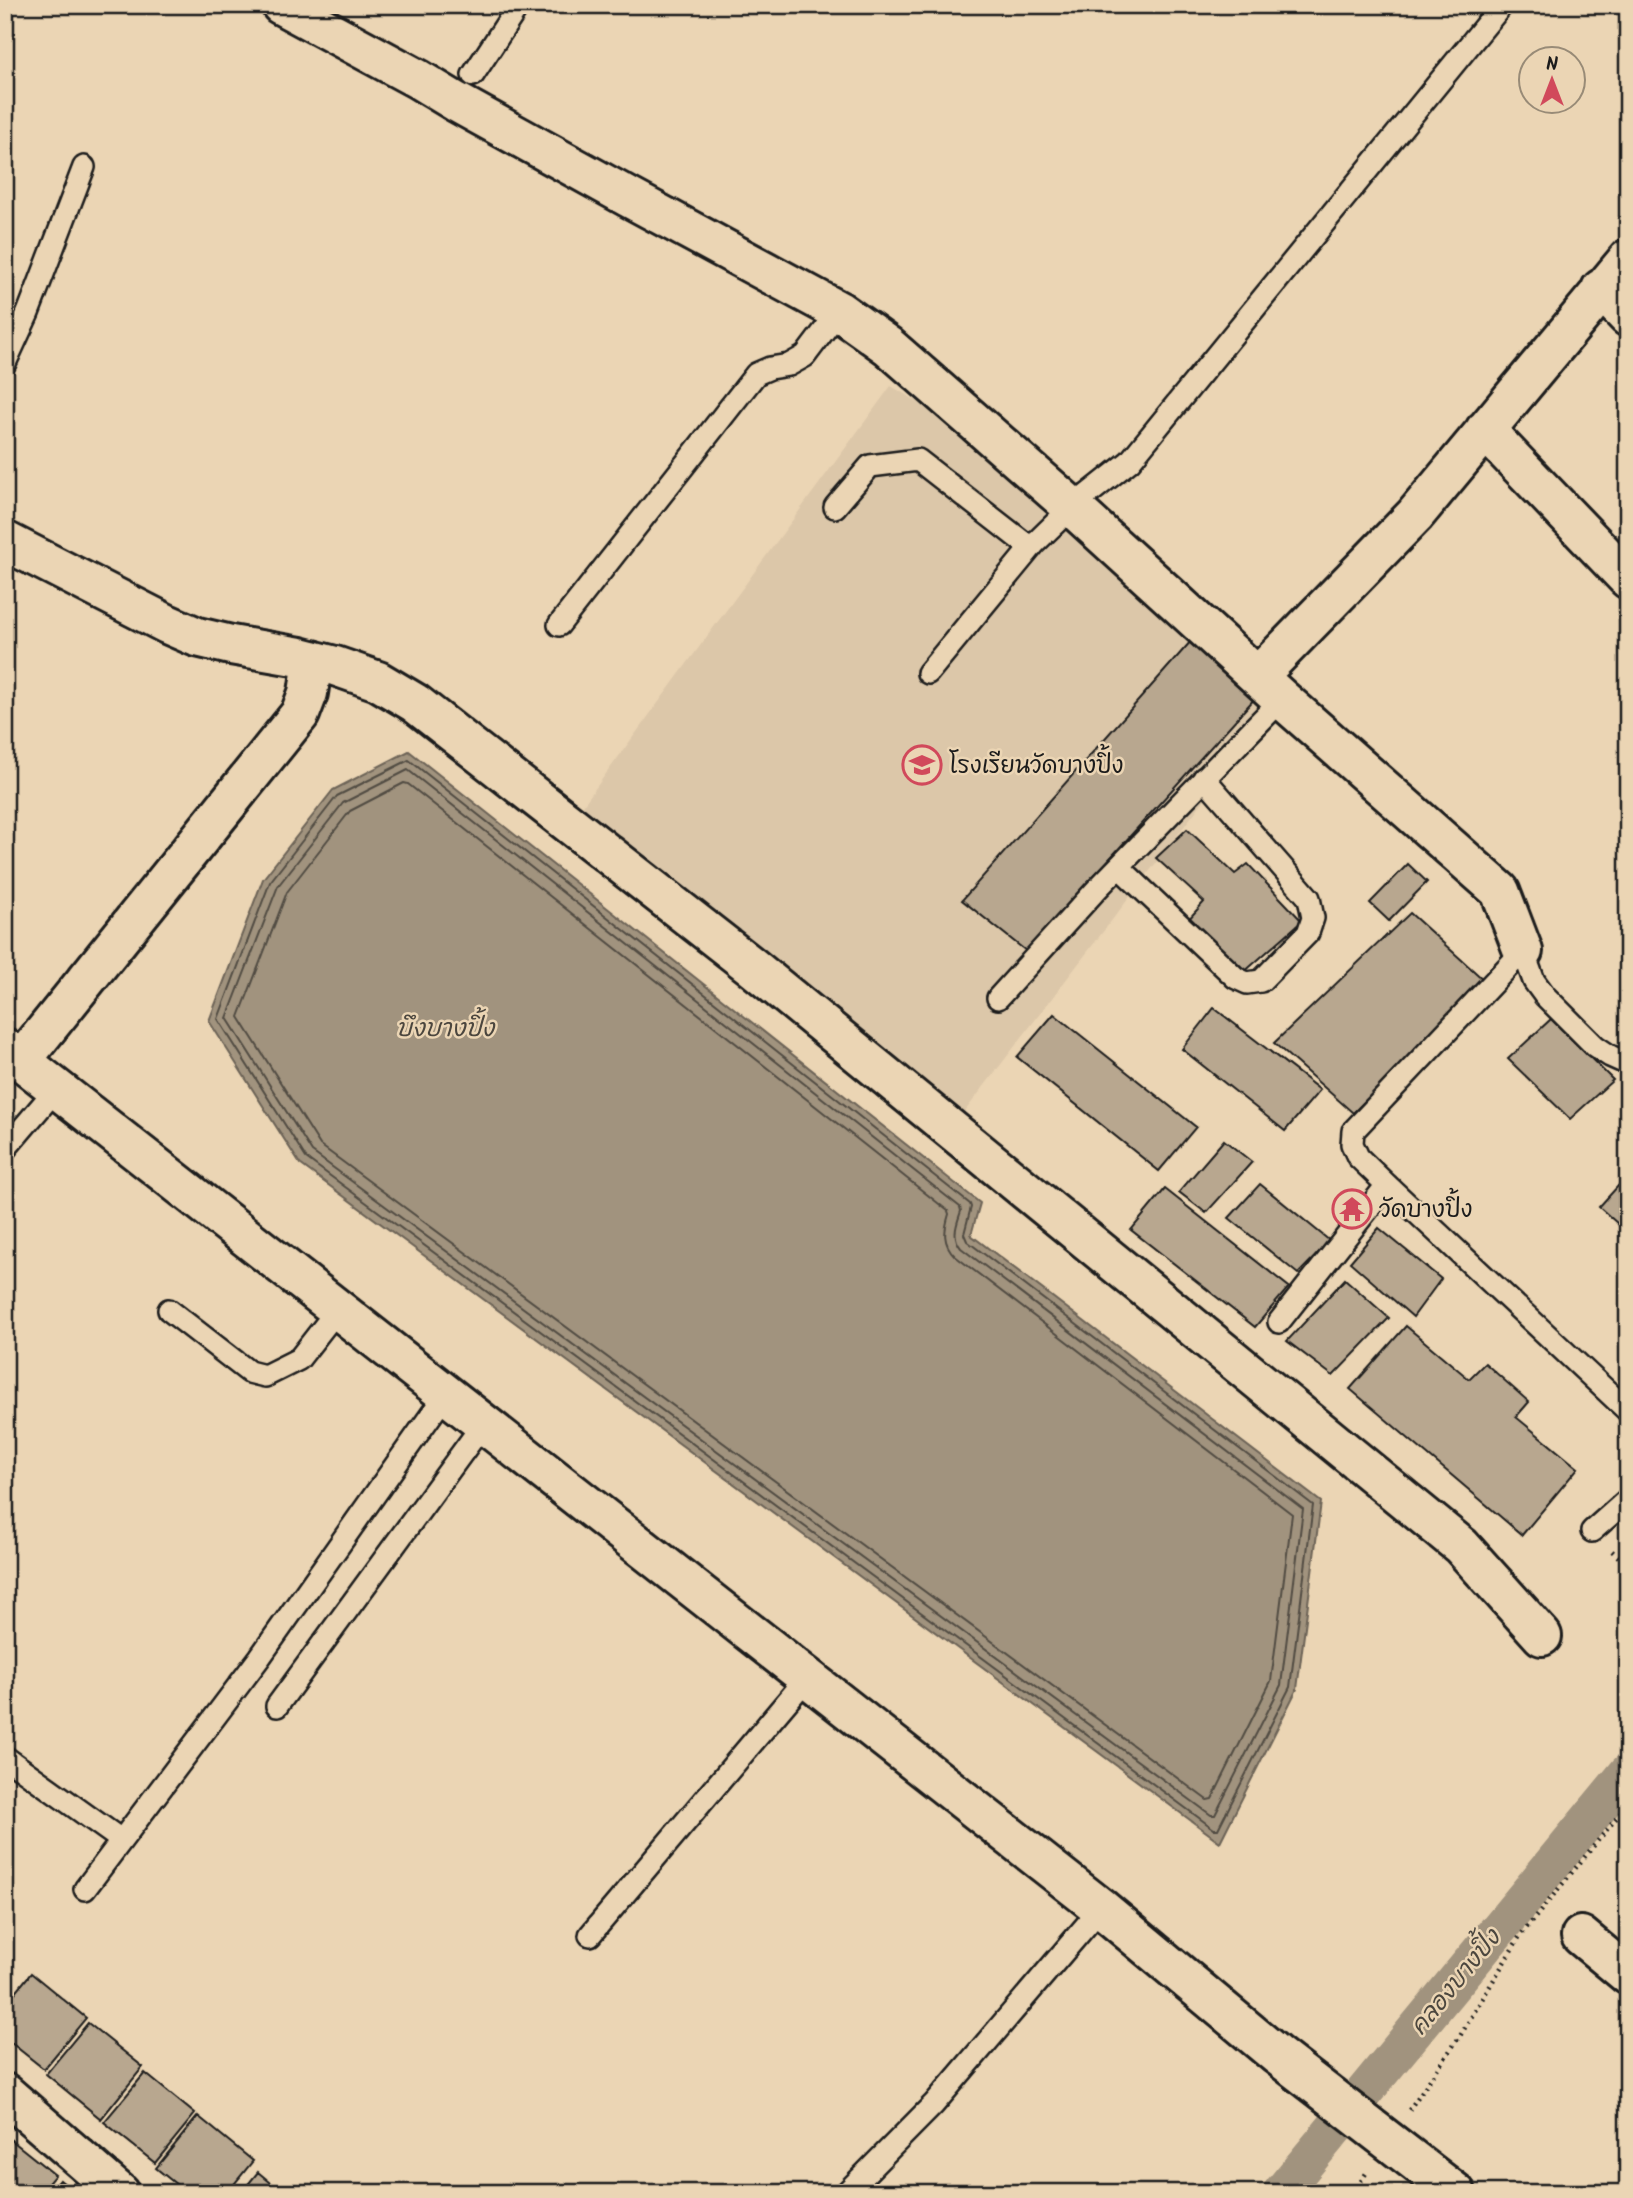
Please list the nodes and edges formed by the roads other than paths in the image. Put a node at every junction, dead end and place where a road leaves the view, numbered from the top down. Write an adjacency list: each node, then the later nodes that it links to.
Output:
1 (281, 5): 8 (street)
2 (519, 5): 4 (lane)
3 (1502, 5): 13 (lane)
4 (472, 75)
5 (84, 167): 10 (lane)
6 (1628, 258): 7 (street)
7 (1601, 289): 9 (street); 11 (street)
8 (839, 311): 13 (street); 17 (lane)
9 (1628, 317)
10 (5, 363)
11 (1485, 430): 16 (street); 20 (street)
12 (835, 507): 15 (lane)
13 (1072, 508): 15 (lane); 20 (street)
14 (5, 541): 18 (street)
15 (1034, 544): 19 (lane)
16 (1628, 579)
17 (559, 625)
18 (313, 660): 25 (street); 38 (street)
19 (928, 673)
20 (1270, 688): 21 (lane); 23 (street)
21 (1204, 778): 22 (lane); 22 (lane)
22 (1119, 867): 24 (lane)
23 (1524, 951): 26 (lane); 29 (lane)
24 (998, 998)
25 (13, 1054): 27 (street)
26 (1628, 1064)
27 (57, 1088): 28 (lane); 30 (street)
28 (5, 1149)
29 (1387, 1185): 32 (lane); 34 (lane)
30 (338, 1309): 31 (lane); 33 (street)
31 (169, 1310)
32 (1279, 1322)
33 (446, 1394): 35 (street); 42 (lane)
34 (1628, 1411)
35 (484, 1423): 39 (street); 40 (lane)
36 (1628, 1499): 37 (lane)
37 (1592, 1531)
38 (1542, 1636)
39 (807, 1678): 44 (street); 45 (lane)
40 (277, 1706)
41 (5, 1757): 42 (lane)
42 (121, 1840): 43 (lane)
43 (85, 1889)
44 (1101, 1908): 50 (lane); 51 (street)
45 (590, 1935)
46 (1581, 1936): 47 (street)
47 (1628, 1975)
48 (5, 2093): 49 (street)
49 (120, 2193)
50 (846, 2193)
51 (1456, 2193)

